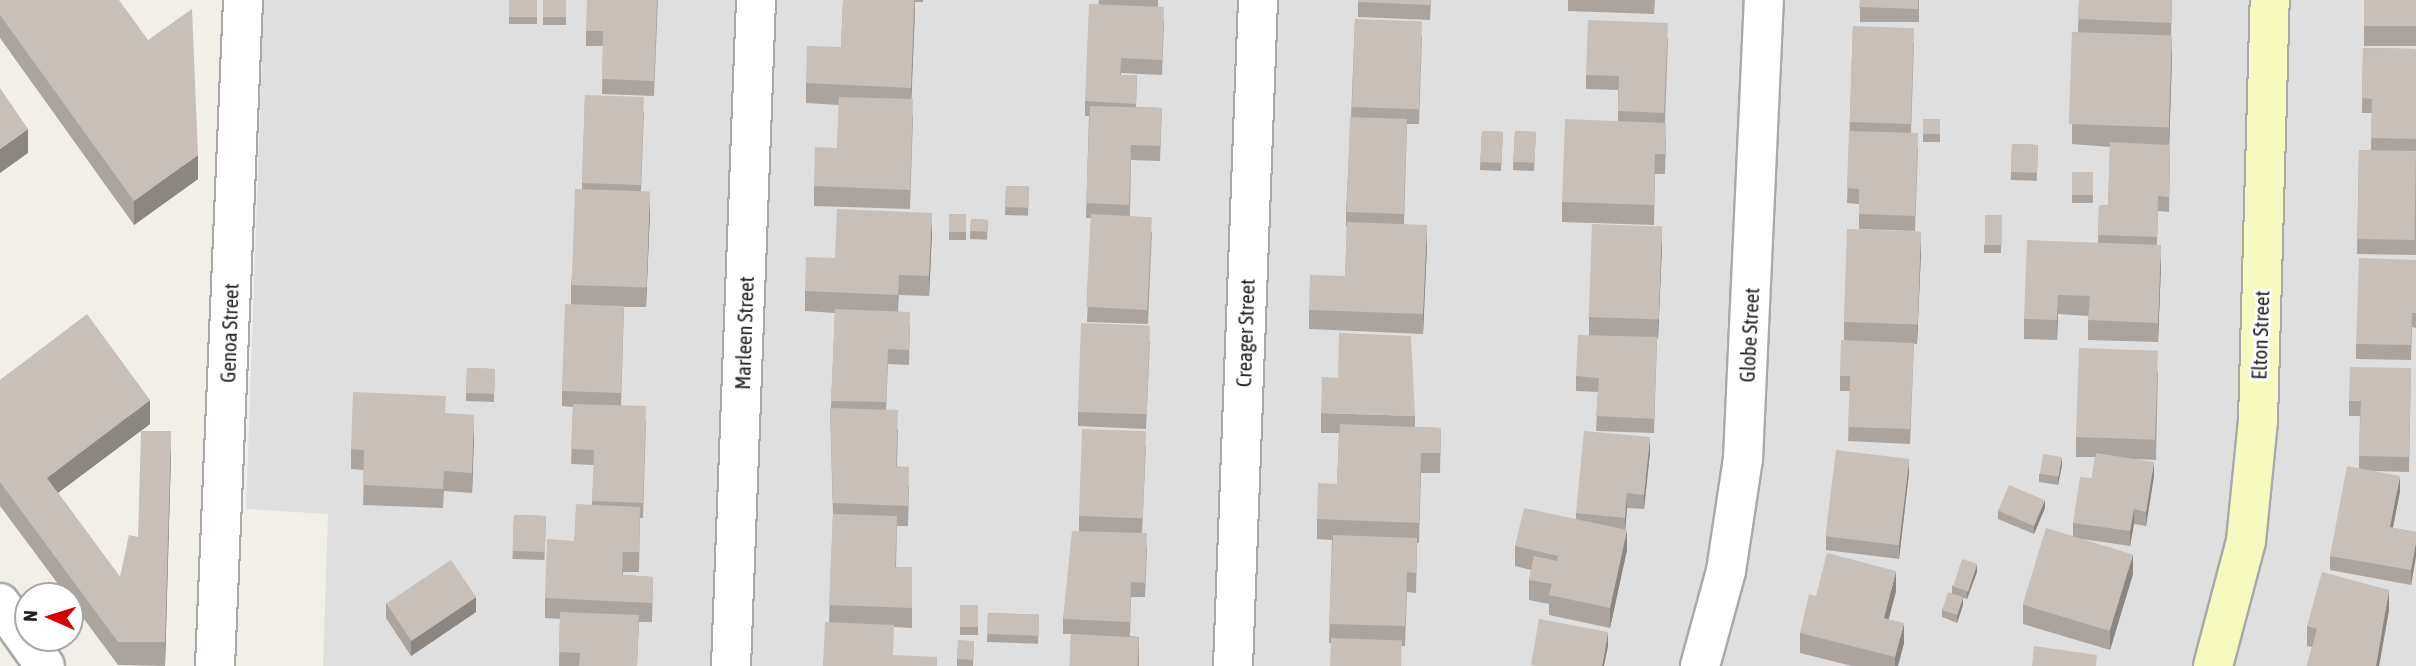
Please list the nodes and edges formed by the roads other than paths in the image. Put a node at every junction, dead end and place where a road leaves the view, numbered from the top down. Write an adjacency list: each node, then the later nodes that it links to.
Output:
1 (243, 0): 8 (street, Genoa Street)
2 (756, 0): 9 (street, Marleen Street)
3 (1258, 0): 10 (street, Creager Street)
4 (1765, 0): 11 (street, Globe Street)
5 (2270, 0): 12 (street, Elton Street)
6 (0, 603): 7 (street)
7 (45, 666)
8 (215, 666)
9 (731, 666)
10 (1233, 666)
11 (1700, 666)
12 (2213, 666)

